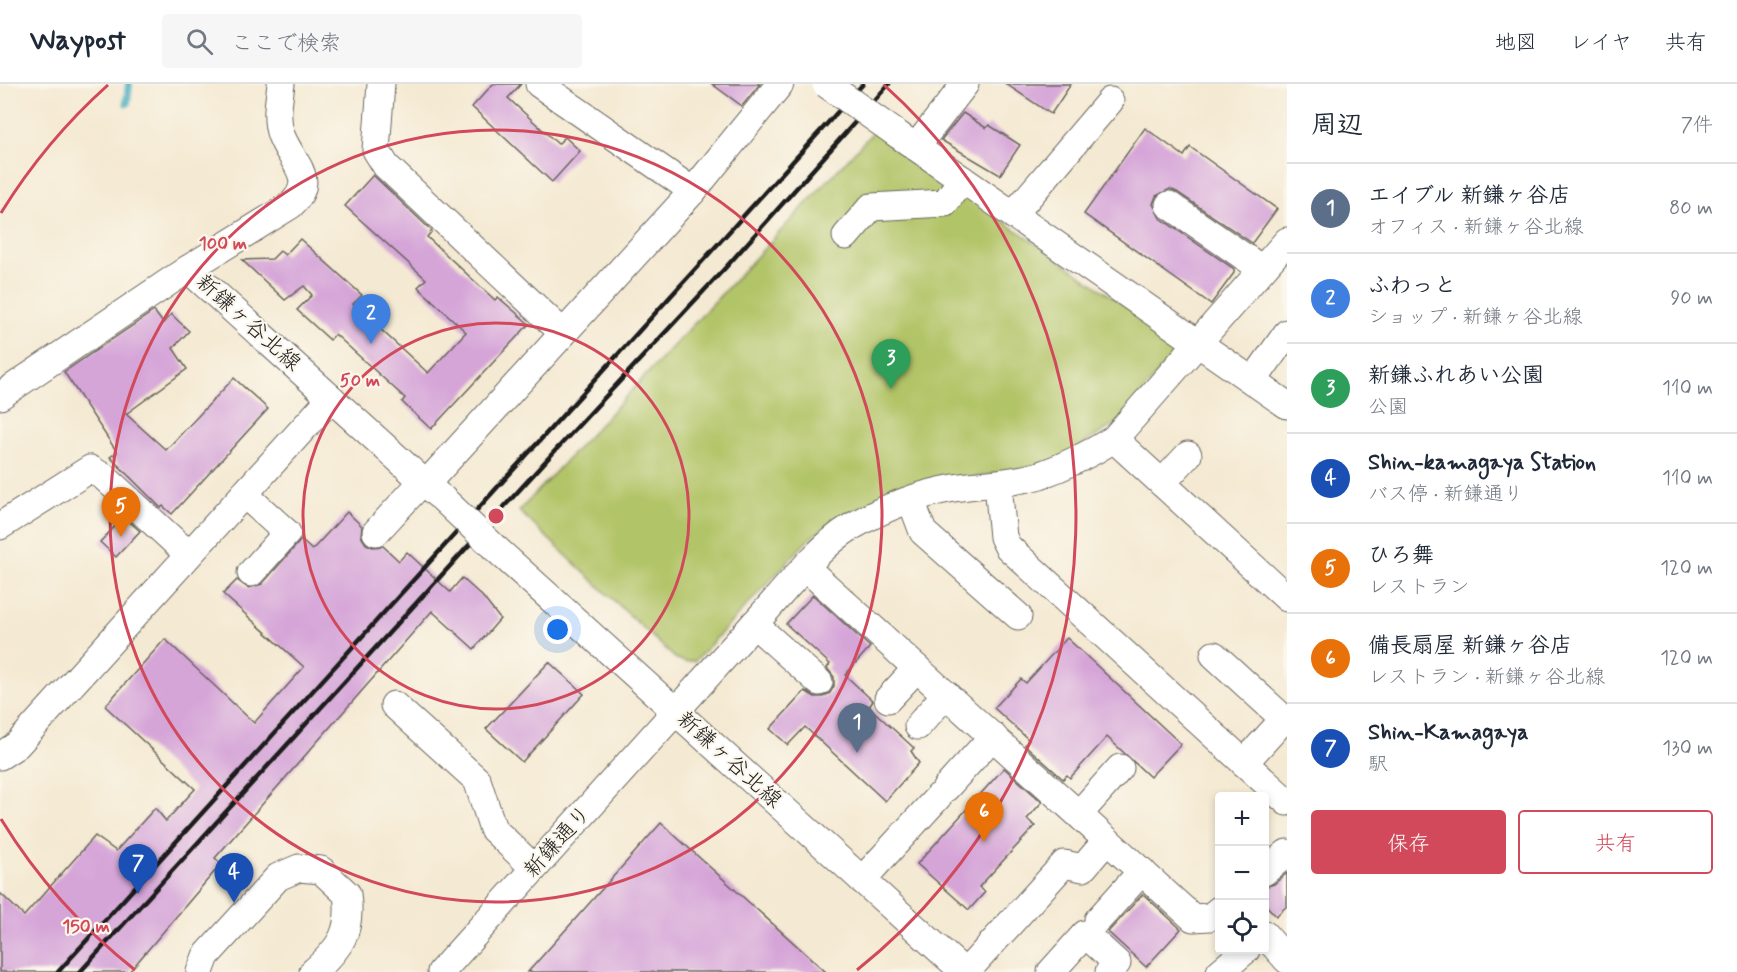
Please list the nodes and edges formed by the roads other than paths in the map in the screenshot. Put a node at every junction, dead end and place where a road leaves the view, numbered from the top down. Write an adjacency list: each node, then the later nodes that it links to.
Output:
1 (281, 84): 15 (street)
2 (381, 84): 16 (street)
3 (539, 84): 10 (street)
4 (780, 84): 10 (street)
5 (826, 84): 8 (street, bridge)
6 (965, 84): 8 (street)
7 (1110, 101): 12 (street)
8 (907, 140): 9 (street)
9 (962, 179): 12 (street); 13 (street)
10 (693, 191): 16 (street)
11 (1169, 205): 14 (street)
12 (1013, 215): 18 (street)
13 (846, 236)
14 (1277, 260): 18 (street, 新鎌通り)
15 (188, 269): 20 (street); 21 (street, 新鎌ヶ谷北線)
16 (563, 333): 27 (street)
17 (1287, 333): 19 (street)
18 (1198, 342): 19 (street); 23 (street, 新鎌通り)
19 (1253, 381): 22 (street)
20 (0, 396)
21 (331, 398): 27 (street, 新鎌ヶ谷北線); 28 (street)
22 (1287, 405)
23 (1114, 439): 25 (street); 26 (street, 新鎌通り)
24 (1188, 454): 25 (street)
25 (1162, 483): 35 (street)
26 (998, 484): 29 (street, 新鎌通り); 48 (street)
27 (430, 488): 31 (street); 44 (street, 新鎌ヶ谷北線, bridge)
28 (244, 494): 32 (street); 34 (street)
29 (911, 500): 33 (street, 新鎌通り); 36 (street)
30 (0, 526): 32 (street)
31 (376, 532)
32 (188, 554): 47 (street)
33 (806, 568): 37 (street, 新鎌通り); 39 (street)
34 (251, 573)
35 (1287, 598)
36 (1018, 616)
37 (754, 624): 40 (street); 44 (street, 新鎌通り)
38 (1214, 654): 48 (street)
39 (916, 668): 41 (street); 42 (street)
40 (819, 682)
41 (946, 694): 45 (street); 46 (street)
42 (888, 699)
43 (394, 705): 54 (street)
44 (675, 712): 54 (street, 新鎌通り); 57 (street, 新鎌ヶ谷北線)
45 (918, 726)
46 (993, 736): 51 (street); 57 (street)
47 (0, 756)
48 (1244, 763): 50 (street)
49 (1120, 768): 51 (street)
50 (1287, 802)
51 (1079, 814): 52 (street)
52 (1107, 840): 56 (street); 66 (street)
53 (1287, 853): 55 (street)
54 (534, 868): 65 (street, 新鎌通り)
55 (1269, 868)
56 (1142, 871): 58 (street); 59 (street)
57 (862, 880): 66 (street, 新鎌ヶ谷北線)
58 (1215, 913)
59 (1098, 920)
60 (1269, 940): 62 (street)
61 (1241, 954): 69 (street)
62 (1287, 960)
63 (200, 972): 64 (street)
64 (313, 972)
65 (441, 972)
66 (965, 972)
67 (1051, 972): 68 (street)
68 (1109, 972)
69 (1220, 972)

